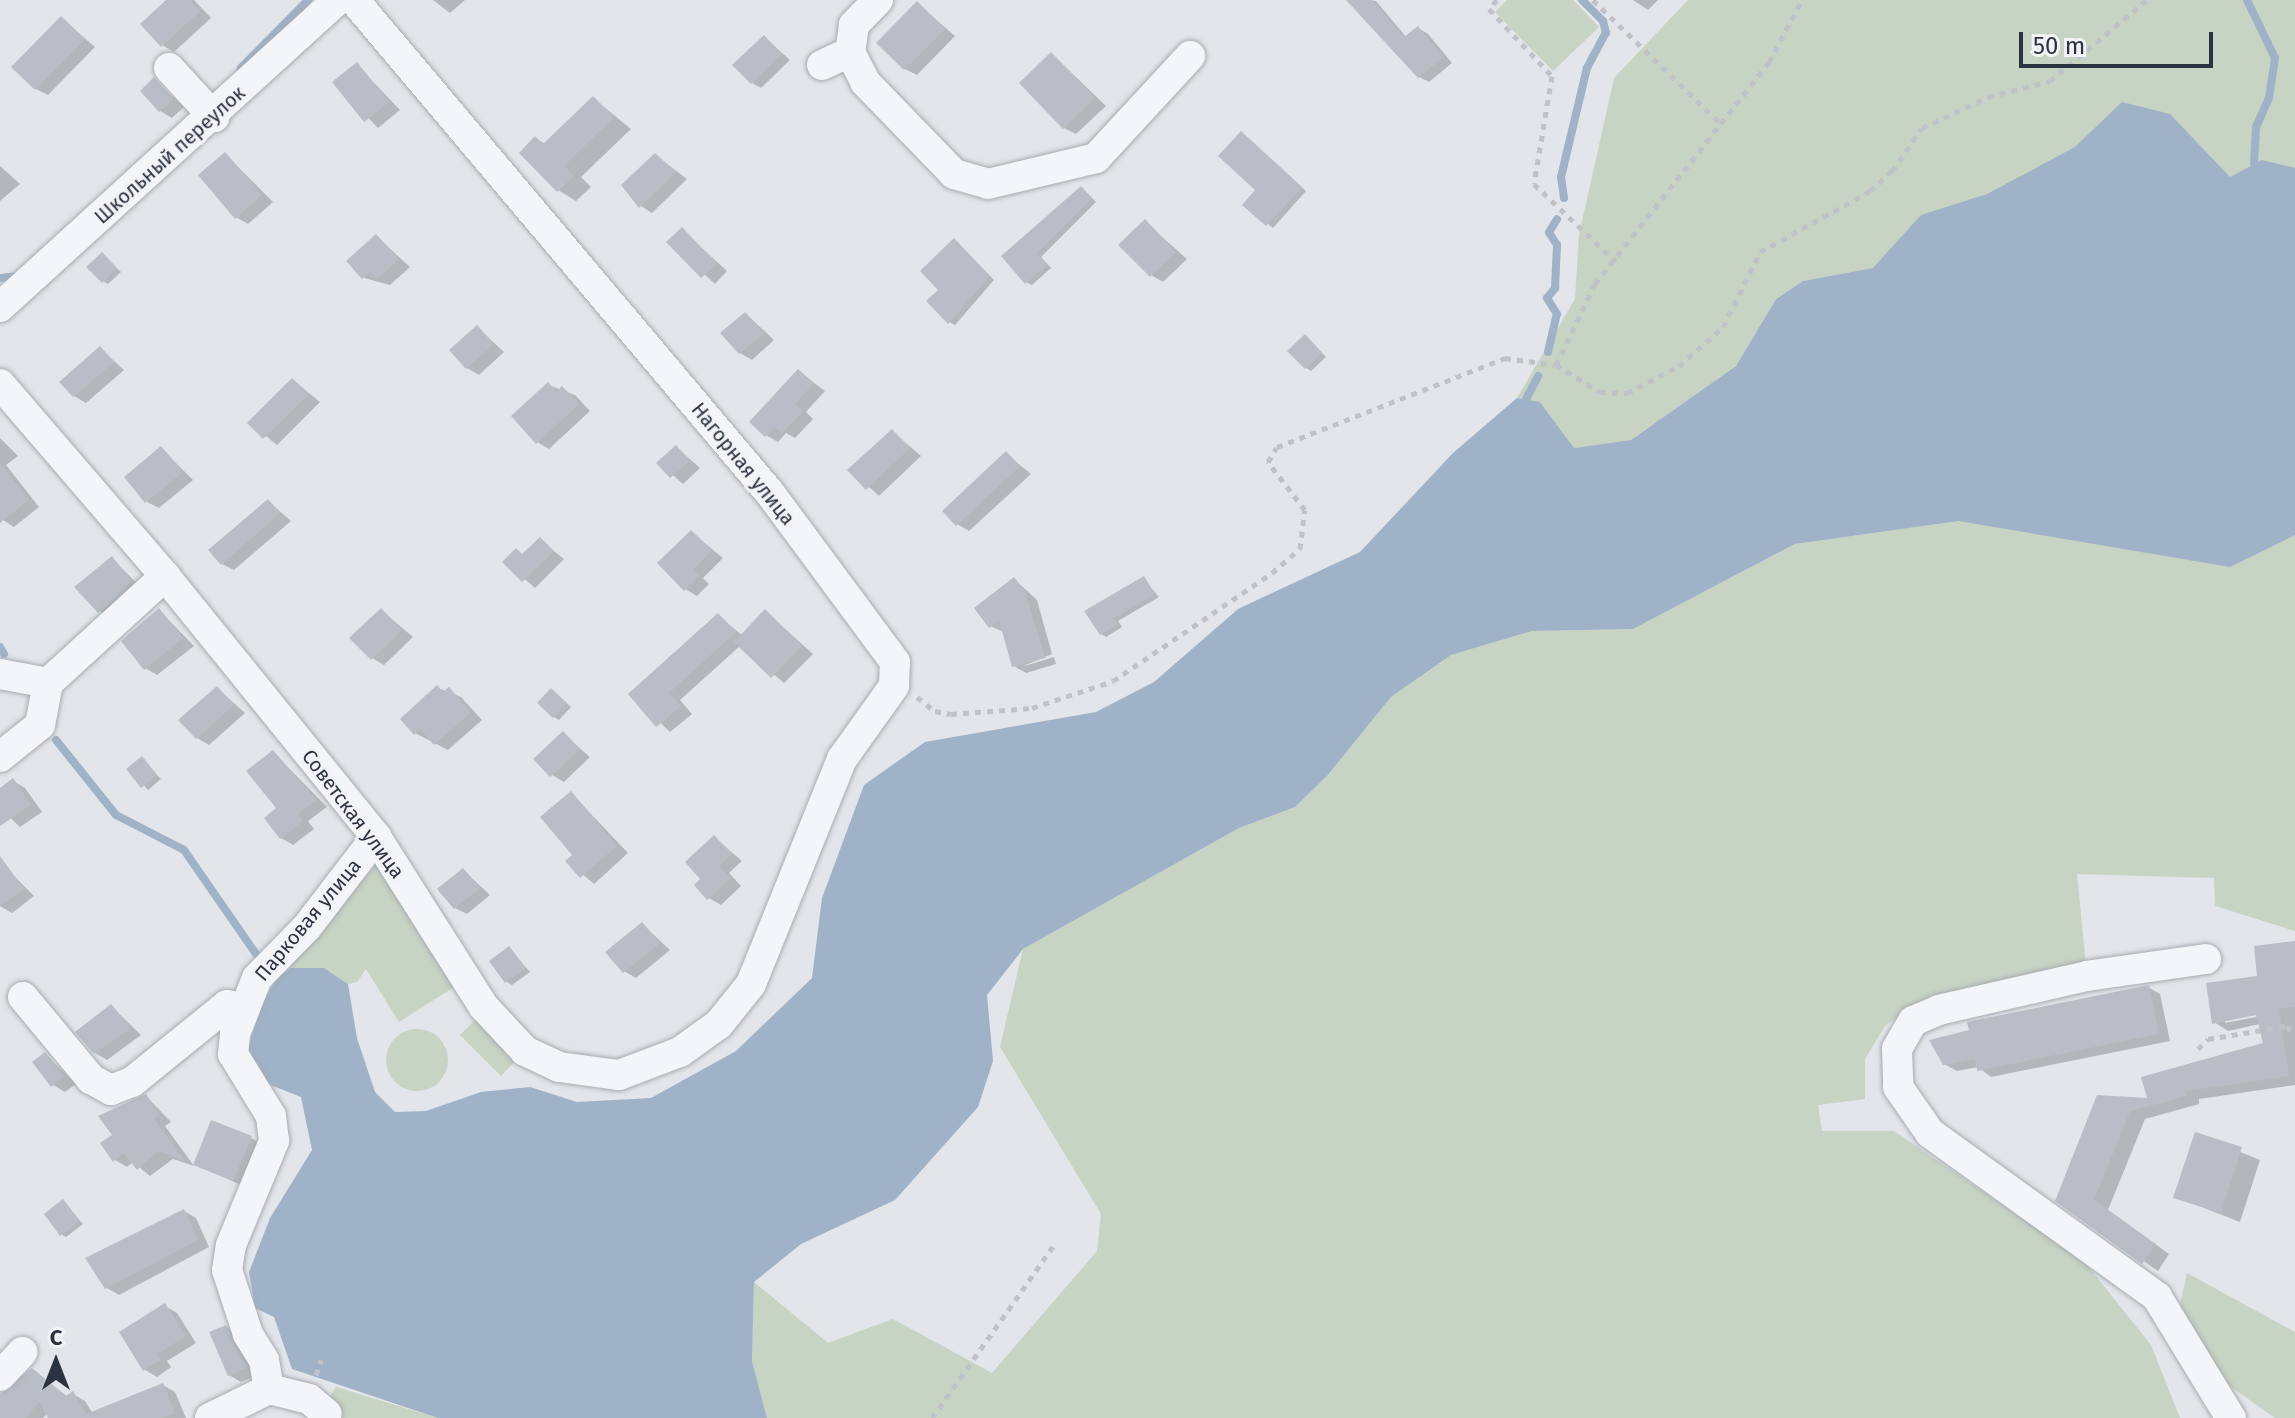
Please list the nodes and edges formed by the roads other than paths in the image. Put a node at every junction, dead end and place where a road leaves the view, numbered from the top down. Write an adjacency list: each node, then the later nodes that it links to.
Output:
1 (337, 0): 8 (street, Школьный переулок)
2 (354, 0): 17 (street, Нагорная улица)
3 (878, 0): 4 (street)
4 (850, 52): 5 (street); 6 (street)
5 (1190, 56)
6 (822, 65)
7 (169, 68): 8 (street)
8 (214, 117): 9 (street, Школьный переулок)
9 (0, 307)
10 (0, 384): 11 (street, Советская улица)
11 (165, 576): 13 (street); 15 (street, Советская улица)
12 (0, 674): 13 (street)
13 (48, 683): 14 (street)
14 (0, 757)
15 (376, 837): 17 (street, Советская улица); 19 (street, Парковая улица)
16 (2206, 959): 25 (street)
17 (751, 984)
18 (23, 997): 19 (street)
19 (242, 1008): 22 (street, Парковая улица)
20 (22, 1352): 21 (street)
21 (0, 1376)
22 (269, 1389): 23 (street); 24 (street)
23 (327, 1414)
24 (210, 1418)
25 (2231, 1418)

